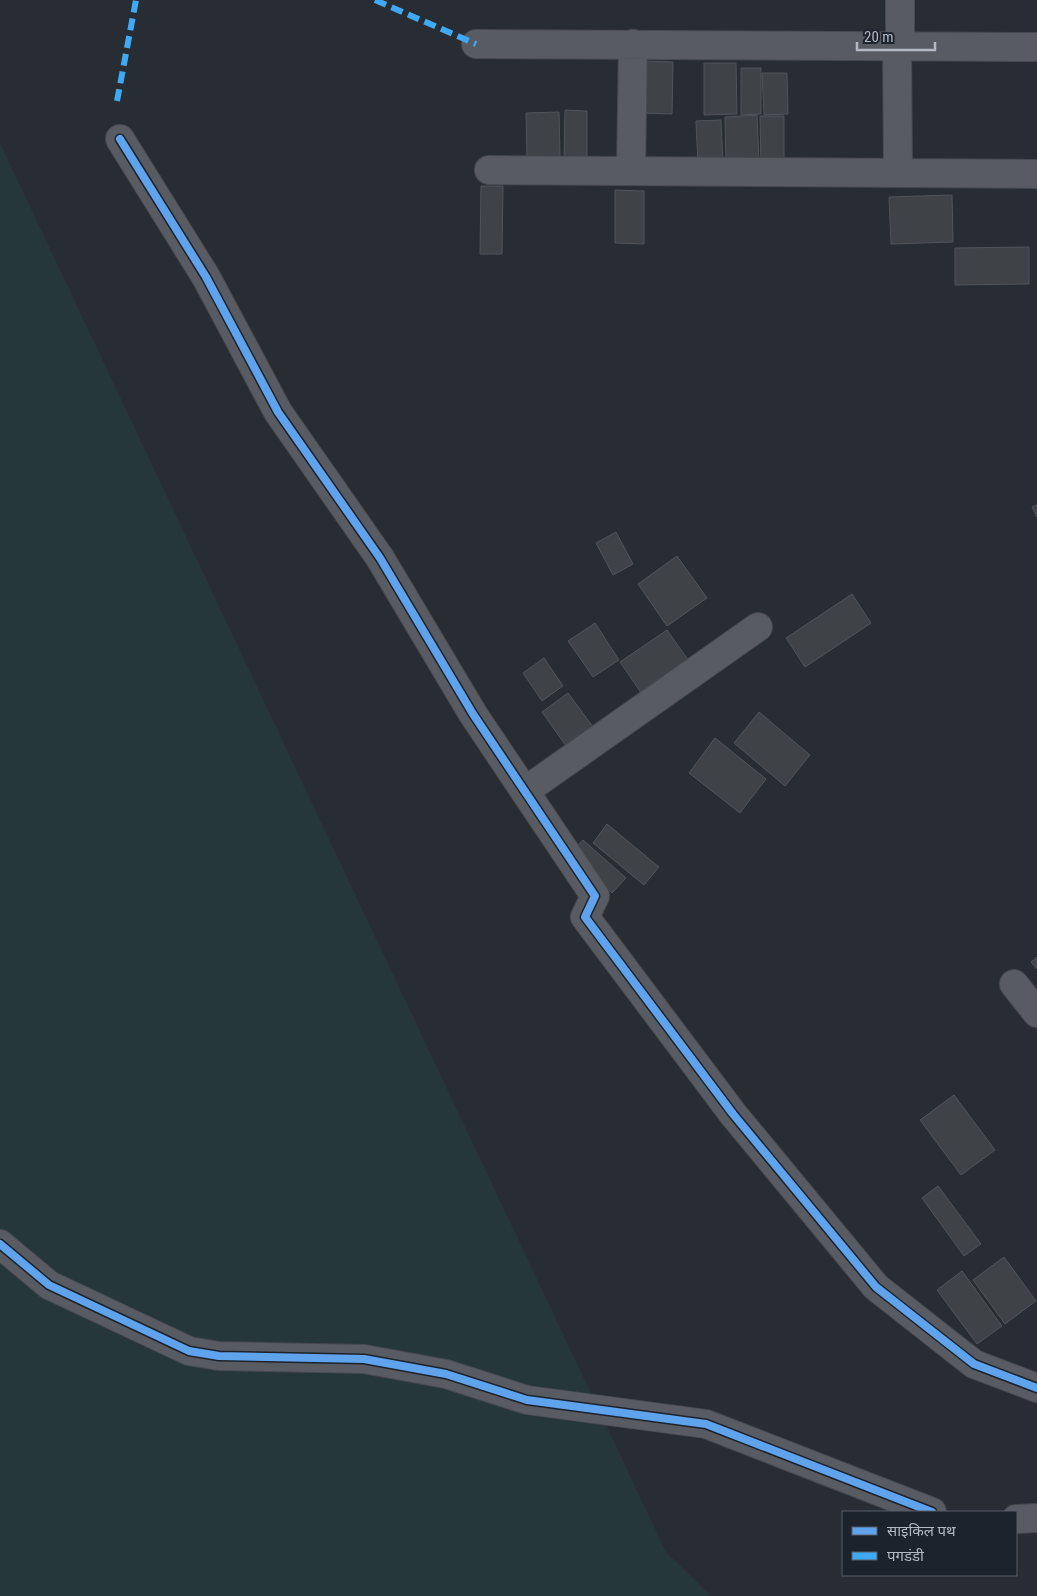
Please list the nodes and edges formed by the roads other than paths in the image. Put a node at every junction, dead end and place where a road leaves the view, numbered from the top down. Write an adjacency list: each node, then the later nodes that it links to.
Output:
1 (900, 0): 4 (street)
2 (476, 44): 3 (street)
3 (633, 44): 4 (street); 8 (street)
4 (898, 46): 5 (street); 9 (street)
5 (1037, 47)
6 (120, 139): 12 (street)
7 (489, 170): 8 (street)
8 (631, 171): 9 (street)
9 (898, 172): 10 (street)
10 (1037, 174)
11 (758, 627): 12 (street)
12 (524, 791): 16 (street)
13 (1014, 984): 14 (street)
14 (1037, 1013)
15 (0, 1244): 17 (street)
16 (1037, 1388)
17 (929, 1511)
18 (1037, 1518): 19 (street)
19 (1017, 1519)

